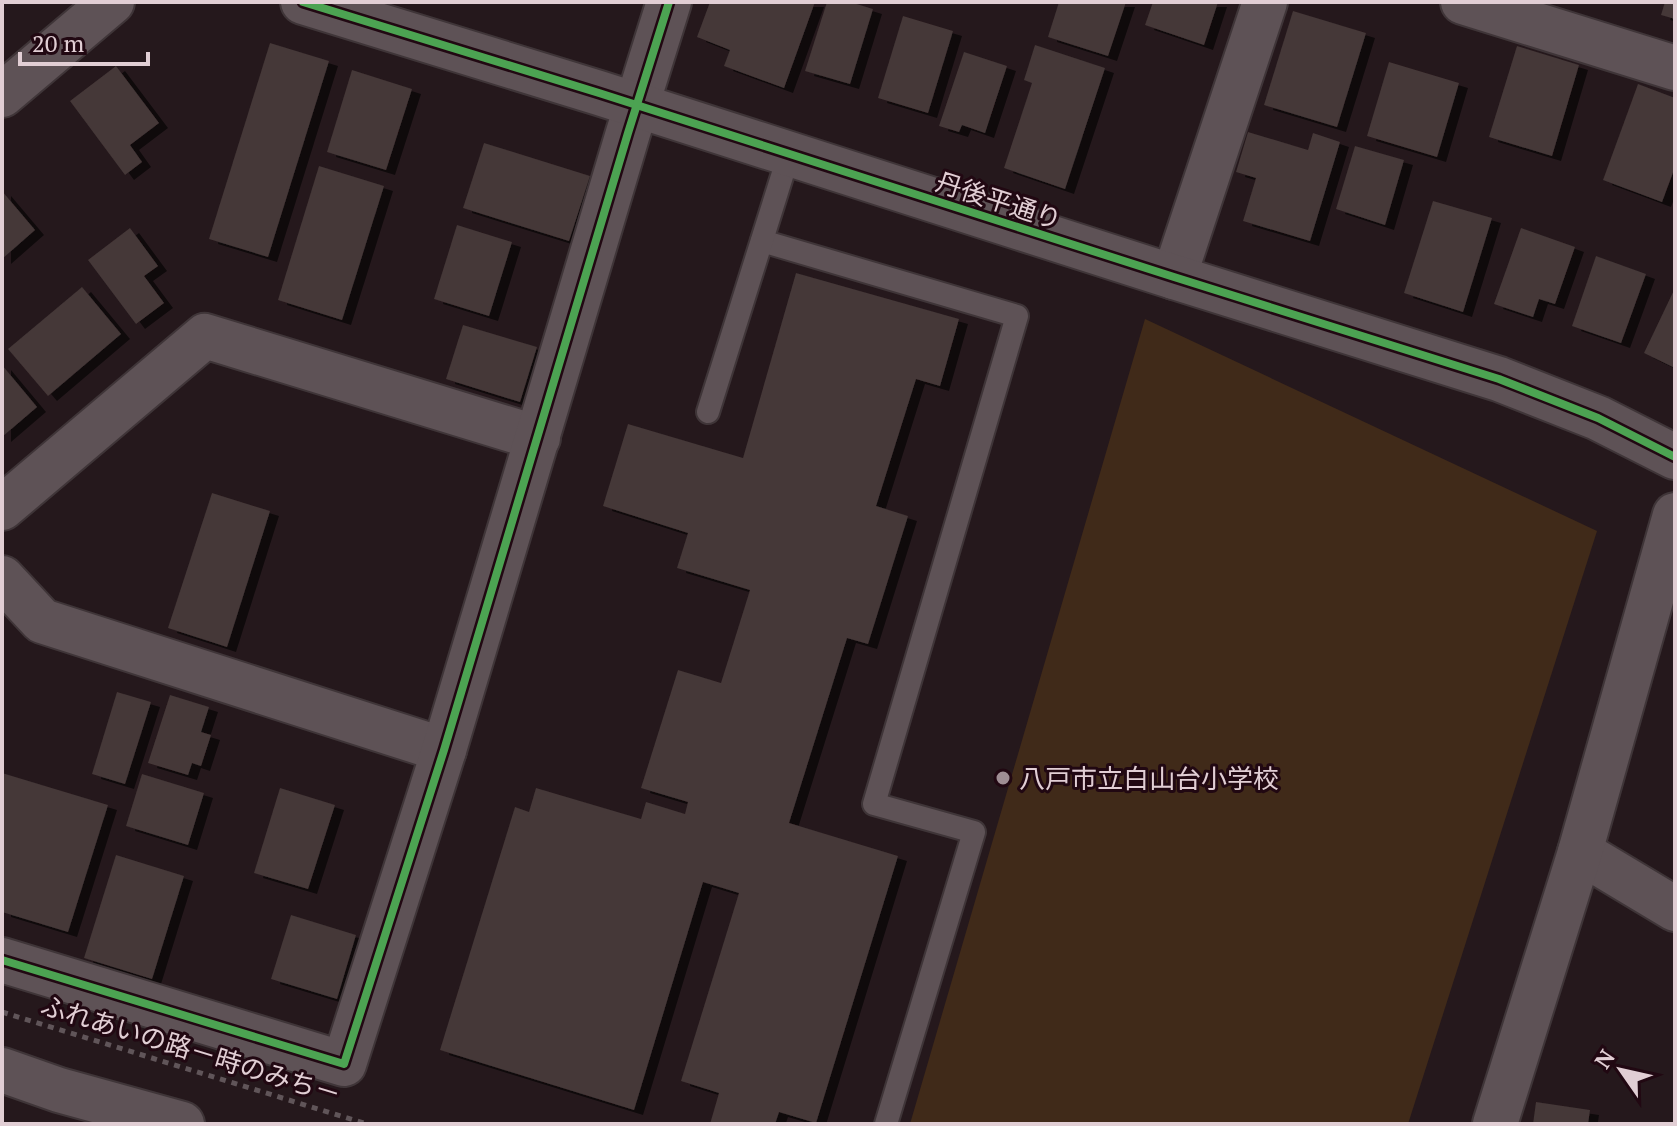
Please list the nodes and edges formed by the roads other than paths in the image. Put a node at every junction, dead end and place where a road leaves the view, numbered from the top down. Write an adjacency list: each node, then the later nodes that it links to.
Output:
1 (112, 2): 7 (street)
2 (303, 2): 8 (street, 丹後平通り)
3 (669, 2): 8 (street)
4 (1265, 2): 11 (street)
5 (1463, 2): 6 (street)
6 (1675, 68)
7 (2, 95)
8 (637, 105): 9 (street, 丹後平通り); 13 (street)
9 (789, 154): 10 (lane); 11 (street, 丹後平通り)
10 (762, 241): 12 (lane); 25 (lane)
11 (1174, 277): 14 (street, 丹後平通り)
12 (708, 412)
13 (538, 438): 15 (street); 18 (street)
14 (1675, 457)
15 (2, 508)
16 (1675, 515): 19 (street)
17 (2, 578): 18 (street)
18 (444, 750): 21 (street)
19 (1580, 852): 20 (street); 26 (street)
20 (1675, 909)
21 (2, 960)
22 (2, 1070): 23 (street)
23 (53, 1107): 24 (street)
24 (182, 1124)
25 (886, 1124)
26 (1495, 1124)

